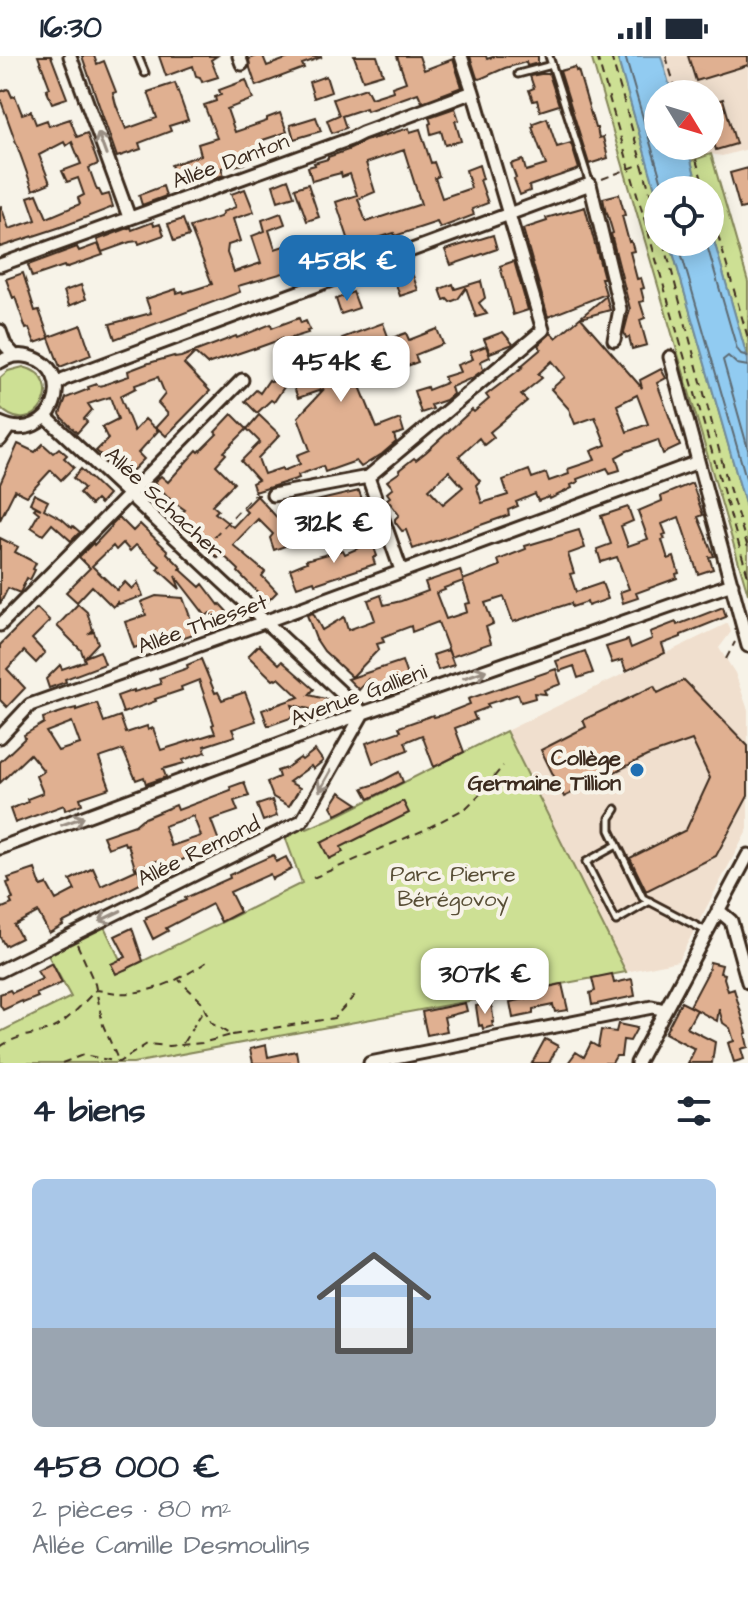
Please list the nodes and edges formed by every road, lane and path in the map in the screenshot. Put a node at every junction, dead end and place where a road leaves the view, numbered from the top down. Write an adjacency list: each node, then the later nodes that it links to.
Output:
1 (70, 56): 18 (street, one-way to 1)
2 (138, 56): 9 (lane)
3 (461, 56): 12 (street)
4 (549, 56): 8 (lane)
5 (597, 56): 14 (path)
6 (611, 56): 13 (path)
7 (666, 56): 11 (path)
8 (552, 65): 10 (lane); 16 (lane)
9 (145, 73)
10 (518, 74)
11 (673, 80)
12 (473, 92): 17 (street); 18 (street, Allée Danton)
13 (642, 163): 14 (path); 15 (path)
14 (630, 168): 16 (path); 40 (path)
15 (646, 176)
16 (590, 184): 17 (street); 24 (street)
17 (509, 215): 29 (street); 34 (street)
18 (129, 217): 21 (street, Allée Danton)
19 (668, 256): 37 (path)
20 (724, 256): 23 (path)
21 (0, 265)
22 (0, 331): 25 (street)
23 (748, 338)
24 (614, 340)
25 (15, 356): 27 (street); 29 (street)
26 (670, 357): 33 (street)
27 (0, 362)
28 (242, 380): 35 (street)
29 (56, 385): 30 (street)
30 (46, 417): 31 (street); 35 (street, Allée Schacher)
31 (5, 425): 32 (street)
32 (0, 440)
33 (698, 462): 39 (street, Allée Thiesset); 41 (street)
34 (368, 477): 36 (street); 39 (street)
35 (129, 495): 38 (street, Allée Schacher); 43 (street)
36 (273, 495): 38 (path)
37 (748, 548)
38 (195, 557): 42 (street, Allée Schacher)
39 (401, 570): 42 (street, Allée Thiesset)
40 (748, 576)
41 (732, 584): 44 (street); 45 (street, Avenue Gallieni, one-way to 41)
42 (264, 622): 45 (street, Allée Schacher); 46 (street, Allée Thiesset)
43 (0, 625)
44 (748, 646)
45 (363, 713): 50 (street, Avenue Gallieni, one-way to 45); 56 (street, Allée Remond, one-way to 56)
46 (0, 737)
47 (503, 766): 52 (path)
48 (616, 809): 49 (lane)
49 (617, 845): 53 (lane); 53 (lane)
50 (0, 848)
51 (748, 855): 54 (street)
52 (313, 878)
53 (650, 901): 55 (lane)
54 (718, 910): 55 (street); 60 (street)
55 (706, 932): 64 (street)
56 (73, 934): 58 (street, Allée Remond); 61 (path)
57 (208, 961): 59 (path)
58 (0, 971)
59 (179, 980): 61 (path); 63 (path)
60 (748, 982)
61 (96, 990): 67 (path); 68 (path)
62 (355, 995): 65 (path)
63 (204, 1010): 65 (path); 66 (path)
64 (665, 1010): 70 (street); 71 (street)
65 (231, 1035): 66 (path)
66 (183, 1044): 68 (path)
67 (0, 1047)
68 (119, 1062): 69 (path)
69 (62, 1063)
70 (370, 1063)
71 (637, 1063)

